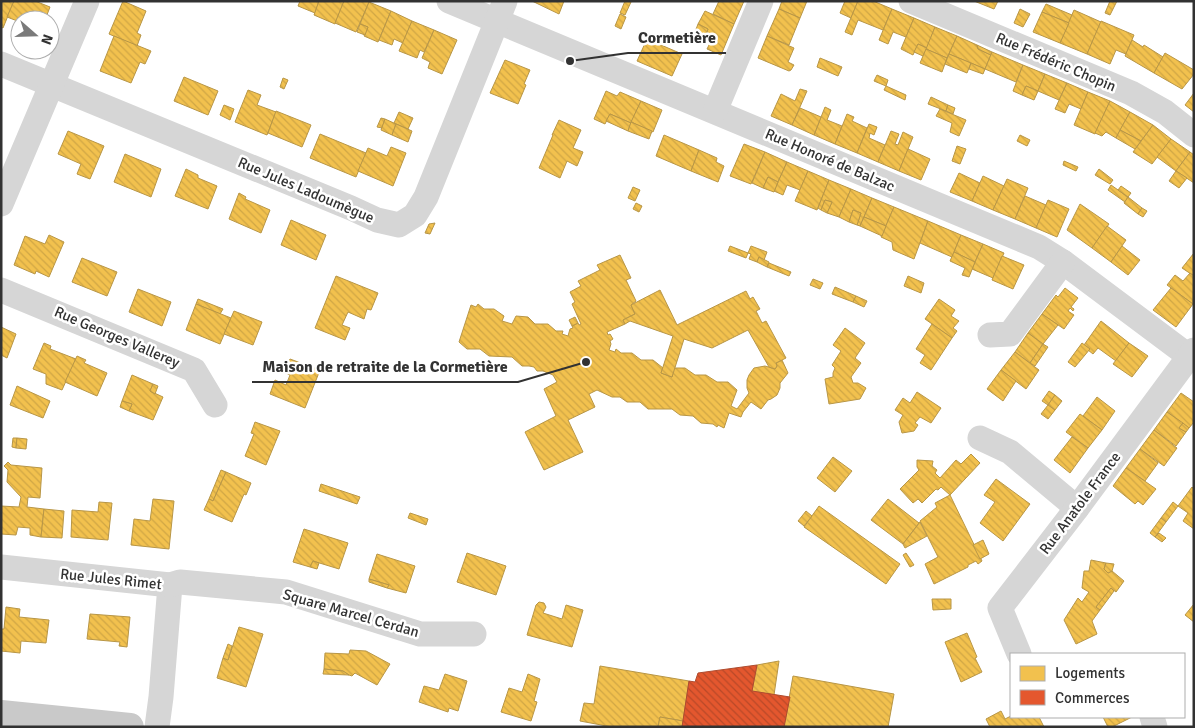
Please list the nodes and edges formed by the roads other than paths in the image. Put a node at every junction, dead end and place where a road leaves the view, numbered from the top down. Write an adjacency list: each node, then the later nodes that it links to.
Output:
1 (87, 1): 7 (street)
2 (449, 1): 5 (street, Rue Honoré de Balzac)
3 (761, 1): 8 (street)
4 (922, 3): 9 (street, Rue Frédéric Chopin)
5 (501, 11): 7 (street, Rue Jules Ladoumègue); 8 (street, Rue Honoré de Balzac)
6 (1, 64): 7 (street, Rue Jules Ladoumègue)
7 (52, 84): 10 (street)
8 (715, 111): 11 (street, Rue Honoré de Balzac)
9 (1194, 135)
10 (1, 204)
11 (1063, 262): 13 (street); 14 (street, Rue Honoré de Balzac)
12 (1, 290): 15 (street, Rue Georges Vallerey)
13 (990, 335)
14 (1192, 356): 17 (street, Rue Anatole France)
15 (215, 405)
16 (980, 438): 17 (street)
17 (1077, 508): 21 (street, Rue Anatole France)
18 (1, 567): 19 (street, Rue Jules Rimet)
19 (170, 585): 20 (street, Square Marcel Cerdan); 24 (street, Rue Jules Rimet)
20 (474, 634)
21 (1019, 653)
22 (1, 714): 23 (main road)
23 (130, 727)
24 (156, 727)

